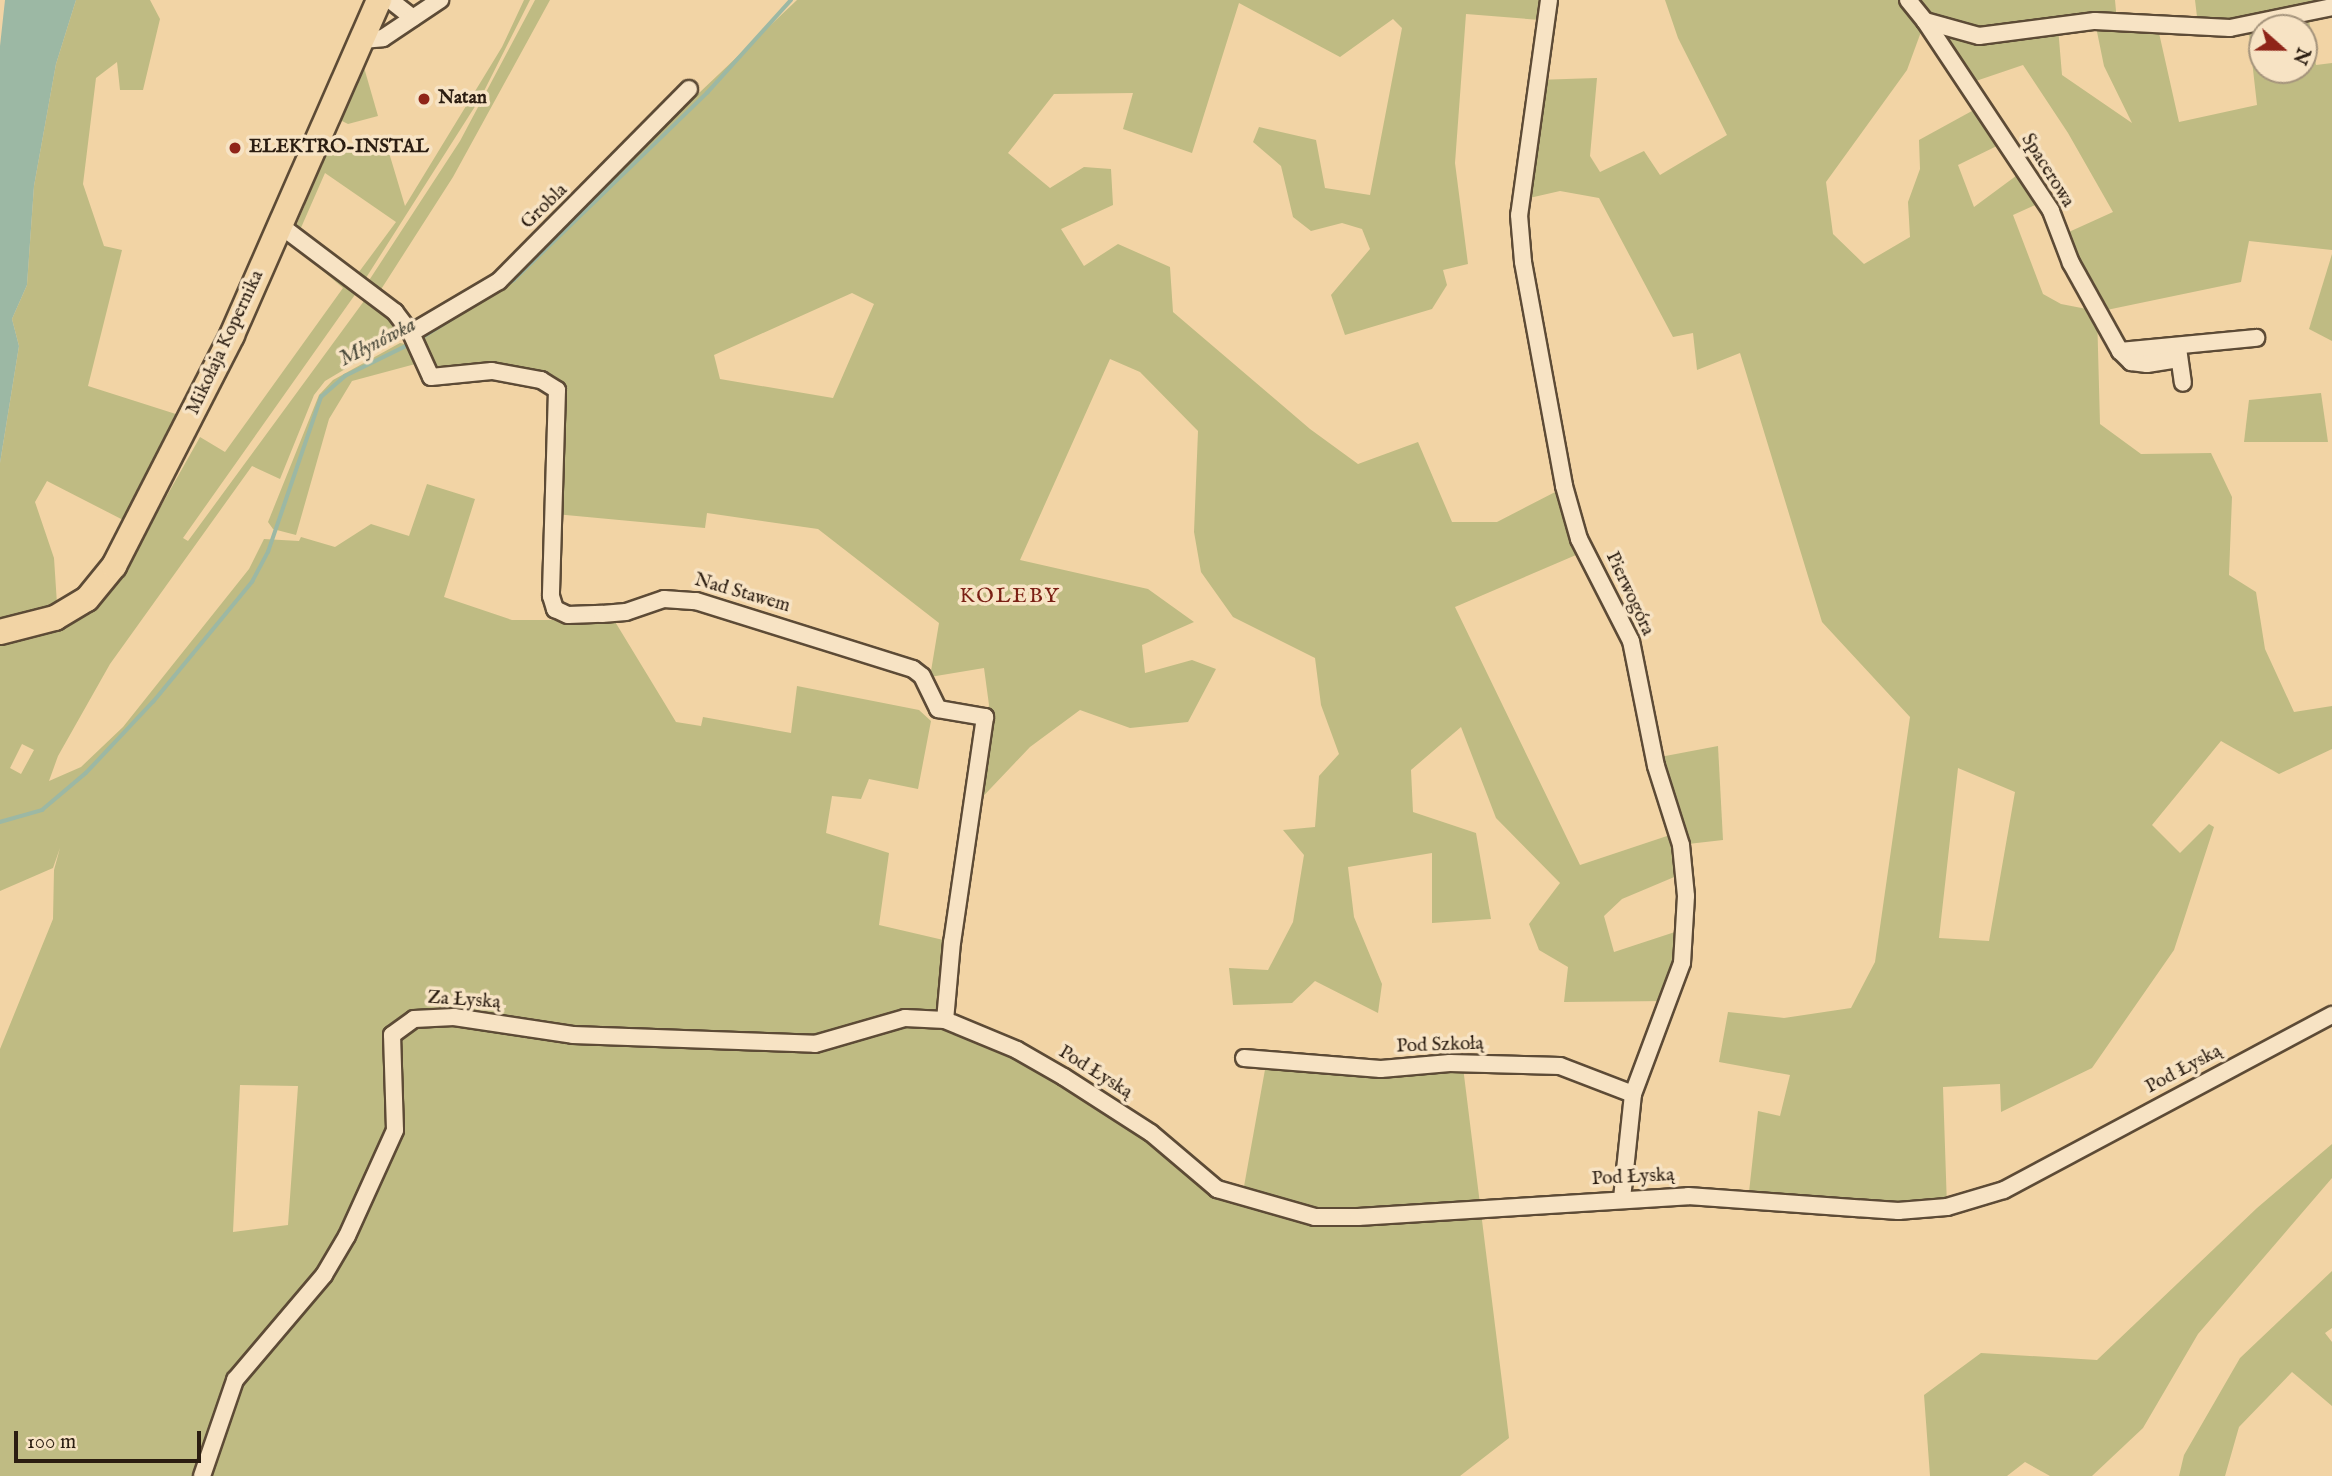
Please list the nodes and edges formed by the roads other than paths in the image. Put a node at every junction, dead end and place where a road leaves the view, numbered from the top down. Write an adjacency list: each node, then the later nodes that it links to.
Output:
1 (379, 0): 9 (main road, Mikołaja Kopernika)
2 (390, 0): 7 (street)
3 (440, 0): 7 (street)
4 (1549, 0): 20 (street, Pierwogóra)
5 (1908, 0): 8 (street, Spacerowa)
6 (2332, 7): 8 (street)
7 (413, 18): 9 (street)
8 (1925, 21): 14 (street, Spacerowa)
9 (362, 40): 11 (main road, Mikołaja Kopernika)
10 (689, 89): 12 (street, Grobla)
11 (281, 226): 12 (street, Nad Stawem); 16 (main road, Mikołaja Kopernika)
12 (411, 333): 18 (street, Nad Stawem)
13 (2256, 338): 14 (street, Spacerowa)
14 (2178, 351): 15 (street)
15 (2183, 383)
16 (5, 631)
17 (2332, 1015): 21 (street, Pod Łyską)
18 (946, 1020): 21 (street, Pod Łyską); 22 (street, Za Łyską)
19 (1244, 1058): 20 (street, Pod Szkołą)
20 (1633, 1094): 21 (street, Pierwogóra)
21 (1622, 1199)
22 (202, 1476)

